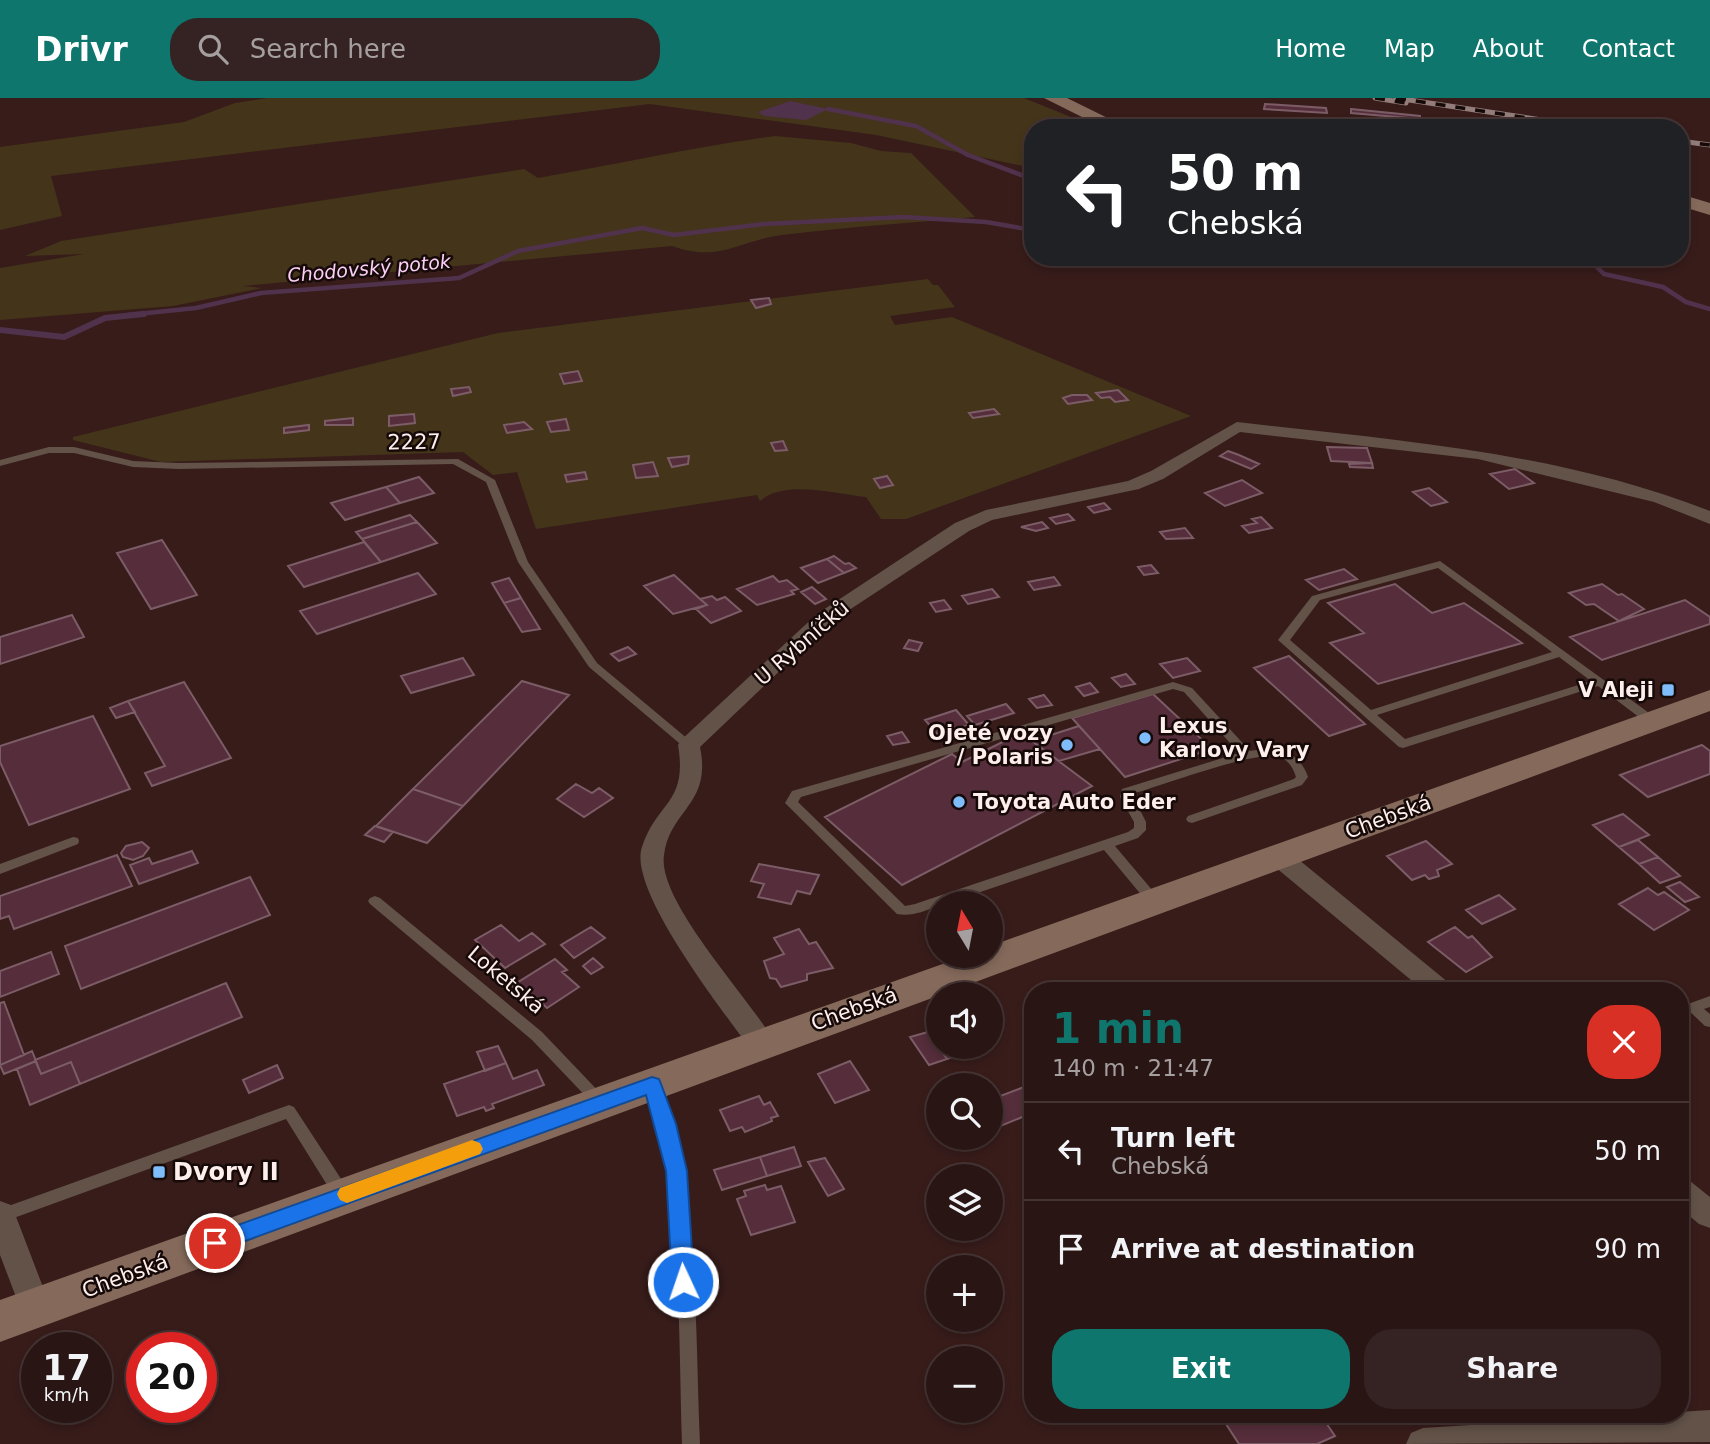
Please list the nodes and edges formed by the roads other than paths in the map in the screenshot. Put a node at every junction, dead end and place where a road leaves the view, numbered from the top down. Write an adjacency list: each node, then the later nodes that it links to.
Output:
1 (1053, 98): 2 (street)
2 (1099, 119)
3 (1689, 203): 4 (street)
4 (1710, 209)
5 (0, 463): 12 (lane, 2227)
6 (1710, 519): 12 (street, U Rybníčků)
7 (1560, 653): 8 (lane); 10 (lane); 10 (lane)
8 (1599, 682): 10 (lane); 11 (lane)
9 (1710, 700): 11 (street, Chebská)
10 (1368, 713)
11 (1652, 721): 17 (street, Chebská)
12 (689, 745): 24 (street)
13 (1247, 755): 14 (lane); 16 (lane); 16 (lane)
14 (1192, 819)
15 (73, 841): 18 (lane)
16 (1106, 844): 19 (lane)
17 (1278, 856): 19 (street, Chebská); 21 (street)
18 (0, 870)
19 (1153, 900): 24 (street, Chebská)
20 (375, 901): 26 (lane, Loketská)
21 (1430, 982)
22 (1710, 1001): 23 (lane)
23 (1710, 1022)
24 (761, 1043): 25 (street, Chebská)
25 (652, 1084): 26 (street, Chebská); 33 (lane)
26 (600, 1102): 27 (street, Chebská)
27 (343, 1196): 29 (lane); 31 (street, Chebská)
28 (1689, 1198): 30 (street)
29 (0, 1215): 31 (street)
30 (1710, 1215)
31 (18, 1315)
32 (1710, 1426): 34 (street)
33 (691, 1444)
34 (1423, 1444)

